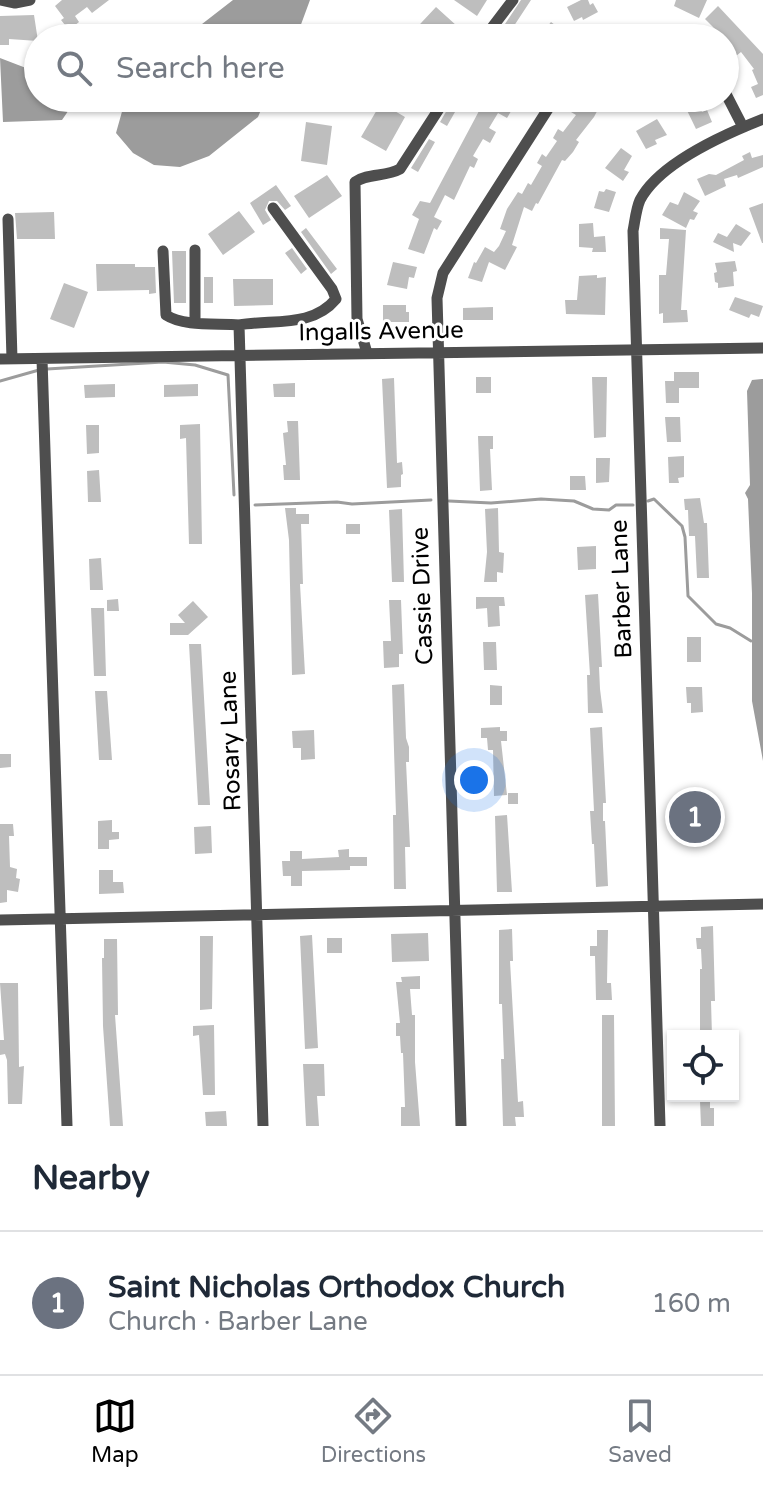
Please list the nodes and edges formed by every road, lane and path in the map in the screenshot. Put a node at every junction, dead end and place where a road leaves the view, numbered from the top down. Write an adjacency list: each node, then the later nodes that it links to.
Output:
1 (0, 0): 2 (street)
2 (30, 0)
3 (513, 0): 4 (street)
4 (495, 24)
5 (437, 112): 14 (street)
6 (546, 112): 20 (street, Cassie Drive)
7 (735, 112): 9 (street)
8 (763, 119): 9 (street, Barber Lane)
9 (743, 127): 18 (street, Barber Lane)
10 (273, 208): 15 (street)
11 (8, 219): 23 (street)
12 (195, 250): 16 (street)
13 (163, 251): 16 (street)
14 (356, 295): 15 (street); 21 (street)
15 (336, 297): 17 (street)
16 (195, 322): 17 (street)
17 (239, 325): 22 (street, Rosary Lane)
18 (636, 348): 19 (street, Ingalls Avenue); 20 (street, Ingalls Avenue); 26 (street, Barber Lane)
19 (763, 348)
20 (437, 352): 21 (street, Ingalls Avenue); 27 (street, Cassie Drive)
21 (367, 353): 22 (street, Ingalls Avenue)
22 (240, 355): 24 (street, Ingalls Avenue); 28 (street, Rosary Lane)
23 (6, 359): 24 (street, Ingalls Avenue)
24 (42, 359): 29 (street)
25 (763, 904): 26 (street)
26 (654, 906): 27 (street); 34 (street, Barber Lane)
27 (454, 911): 28 (street); 33 (street, Cassie Drive)
28 (258, 915): 29 (street); 32 (street, Rosary Lane)
29 (60, 919): 30 (street); 31 (street)
30 (0, 920)
31 (67, 1126)
32 (263, 1126)
33 (461, 1126)
34 (660, 1126)

